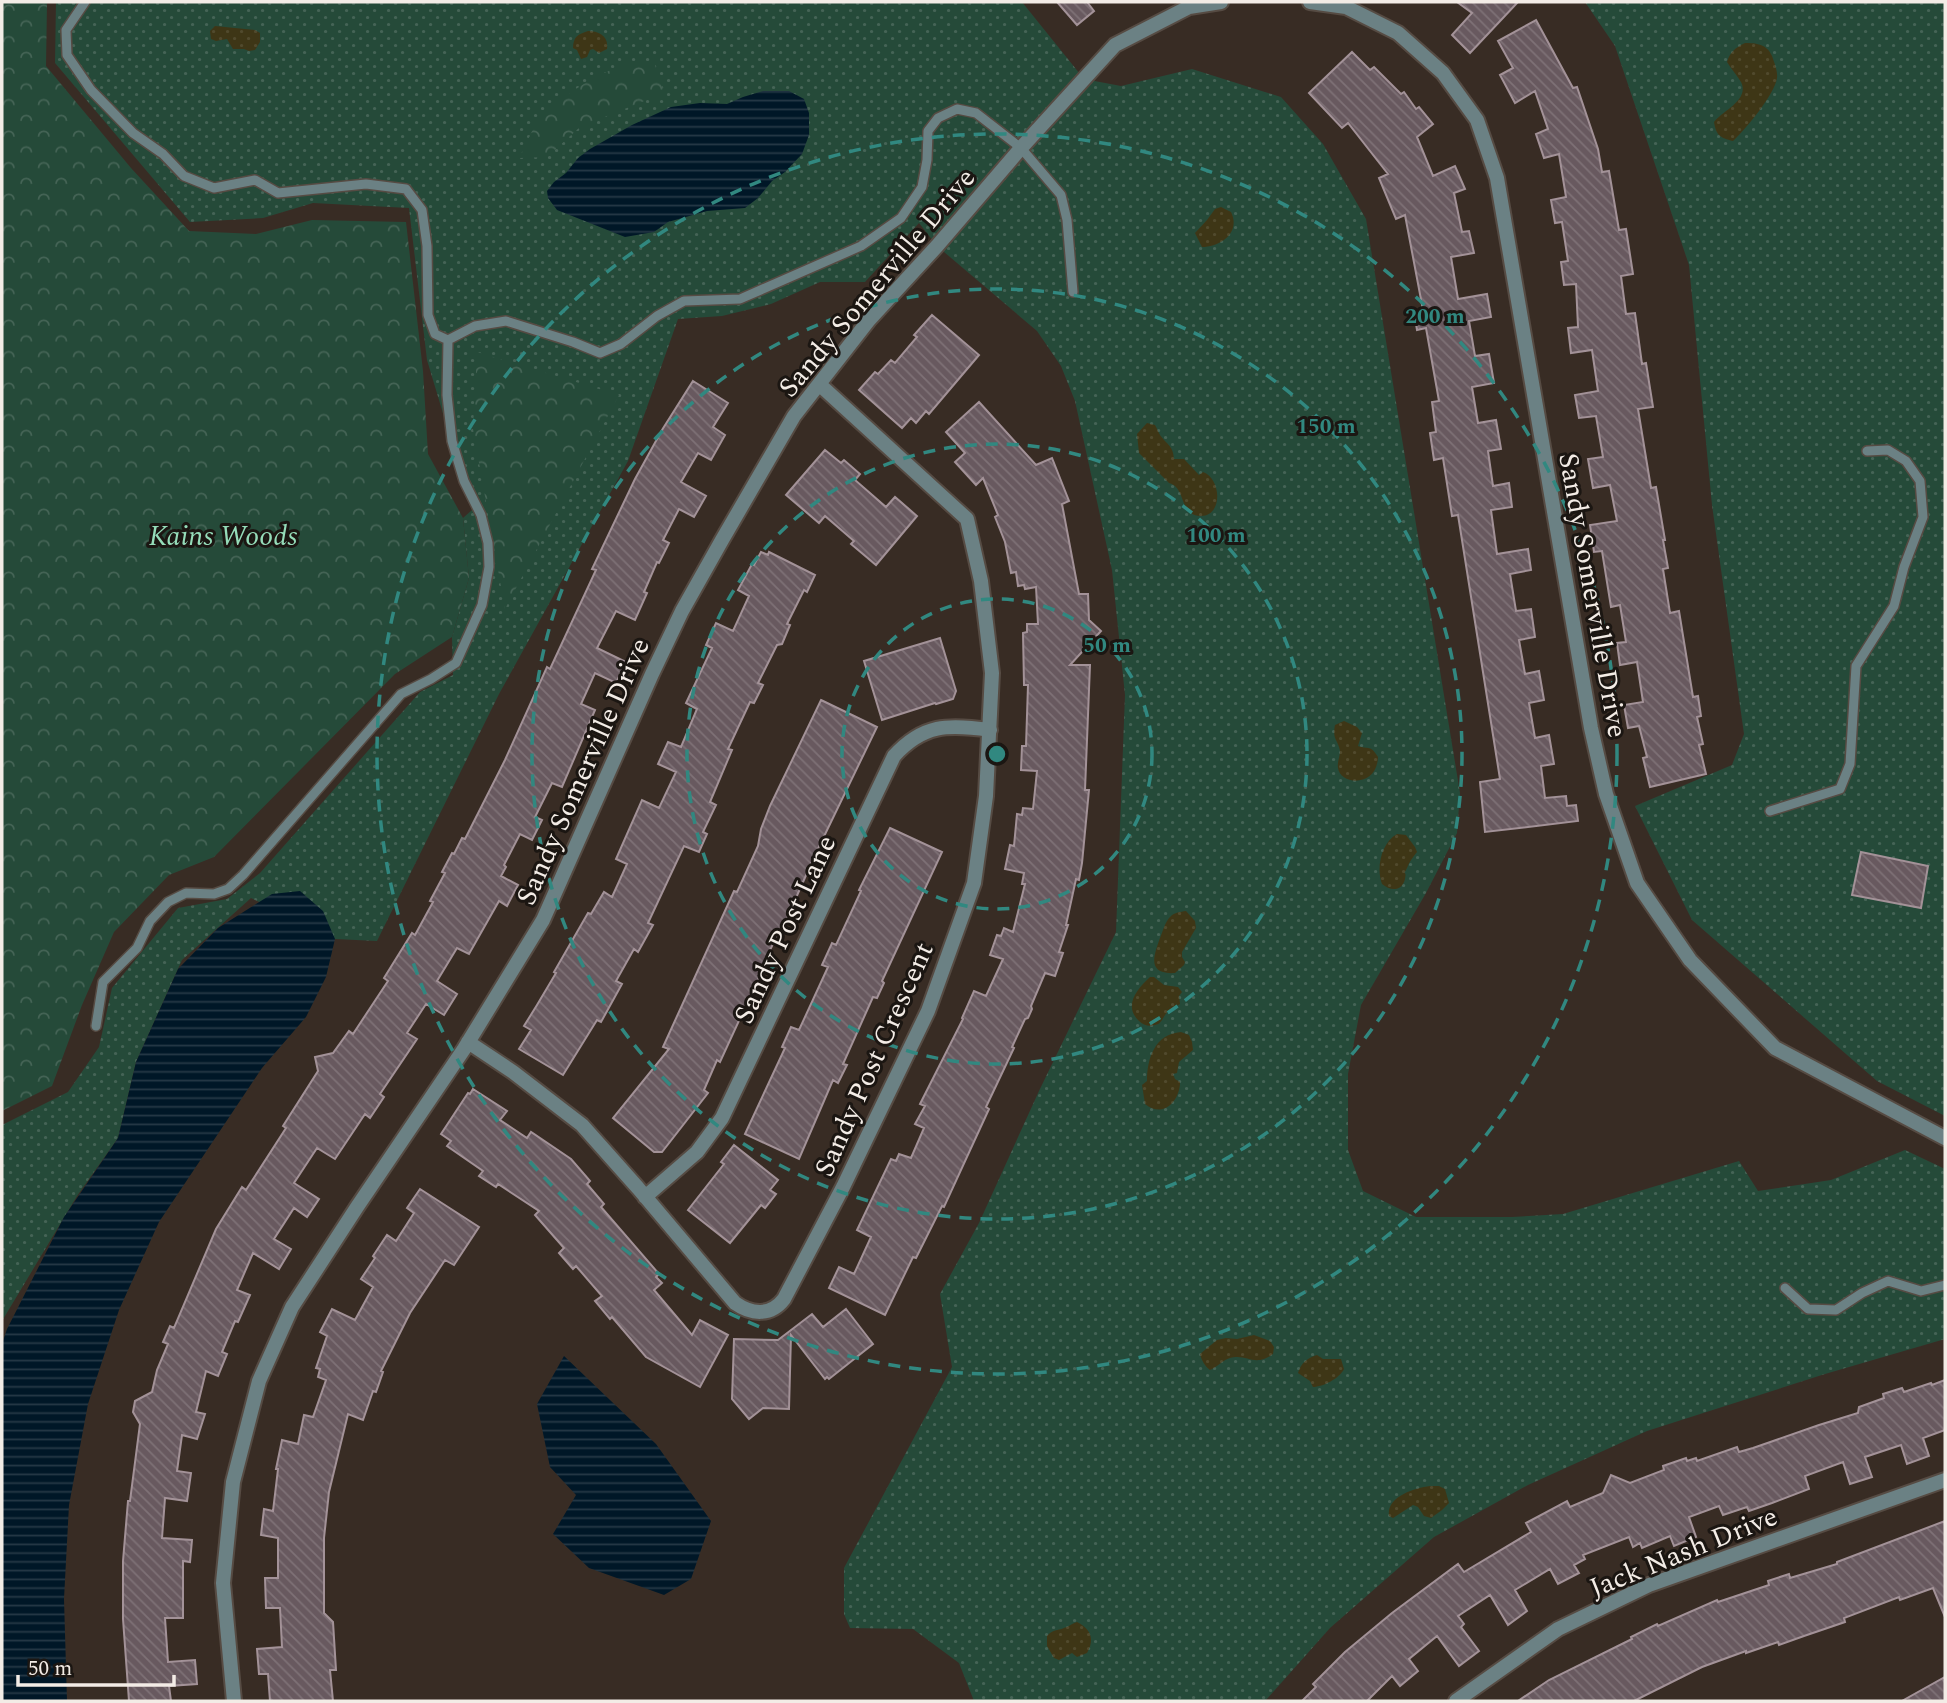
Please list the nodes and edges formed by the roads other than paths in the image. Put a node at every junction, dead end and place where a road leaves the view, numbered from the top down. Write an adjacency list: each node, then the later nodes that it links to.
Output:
1 (85, 2): 6 (lane)
2 (1221, 2): 4 (street, Sandy Somerville Drive)
3 (1310, 2): 13 (street, Sandy Somerville Drive)
4 (1021, 148): 5 (lane); 6 (lane); 7 (street, Sandy Somerville Drive)
5 (1073, 292)
6 (448, 340): 11 (lane)
7 (819, 384): 9 (street, Sandy Post Crescent); 12 (street, Sandy Somerville Drive)
8 (1867, 451): 10 (lane)
9 (990, 730): 14 (street, Sandy Post Lane); 14 (street, Sandy Post Crescent)
10 (1770, 811)
11 (96, 1026)
12 (468, 1042): 14 (street, Sandy Post Crescent); 18 (street, Sandy Somerville Drive)
13 (1945, 1138)
14 (645, 1197)
15 (1945, 1285): 16 (lane)
16 (1786, 1287)
17 (1945, 1480): 19 (street, Jack Nash Drive)
18 (234, 1701)
19 (1456, 1701)

